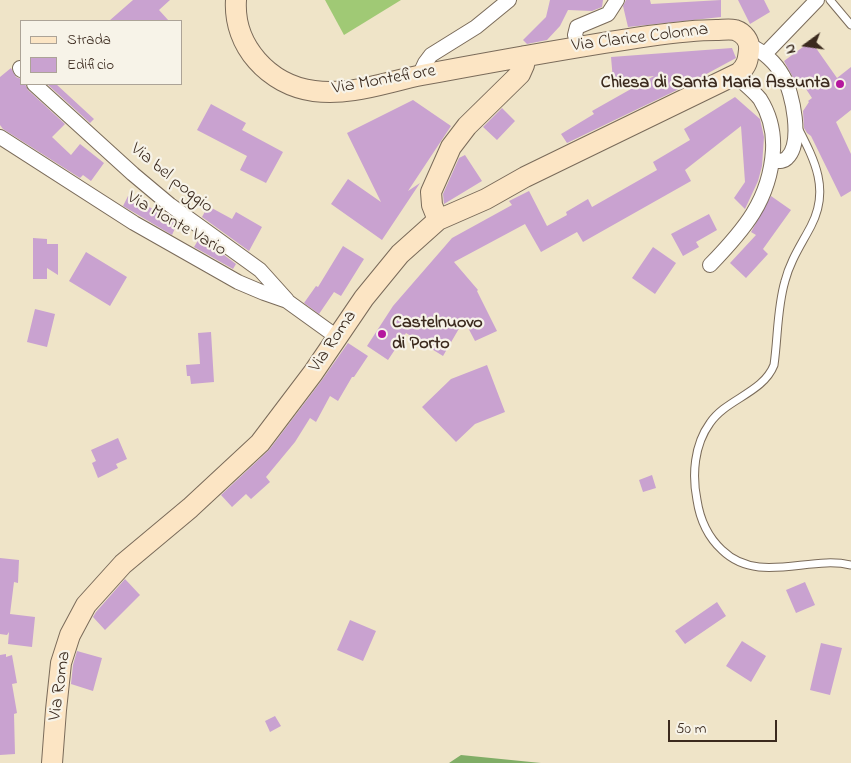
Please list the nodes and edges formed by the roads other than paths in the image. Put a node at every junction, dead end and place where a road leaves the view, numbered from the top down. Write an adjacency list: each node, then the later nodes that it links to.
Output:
1 (236, 0): 11 (main road, Via Montefiore)
2 (509, 0): 11 (street)
3 (617, 0): 7 (street)
4 (817, 0): 8 (street)
5 (830, 0): 6 (lane)
6 (851, 25)
7 (578, 46): 8 (main road, Via Clarice Colonna); 9 (main road, Via Clarice Colonna)
8 (757, 50): 10 (main road); 13 (street)
9 (525, 56): 11 (main road, Via Montefiore); 16 (main road)
10 (735, 75): 15 (street); 16 (main road, Via Roma)
11 (419, 76)
12 (35, 85): 18 (street, Via bel poggio)
13 (795, 122): 15 (street); 20 (lane)
14 (0, 137): 18 (street, Via Monte Vario)
15 (772, 161): 17 (street)
16 (438, 220): 19 (main road, Via Roma)
17 (710, 265)
18 (287, 301): 19 (street, Via Monte Vario)
19 (337, 337): 21 (main road, Via Roma)
20 (851, 565)
21 (55, 757)

